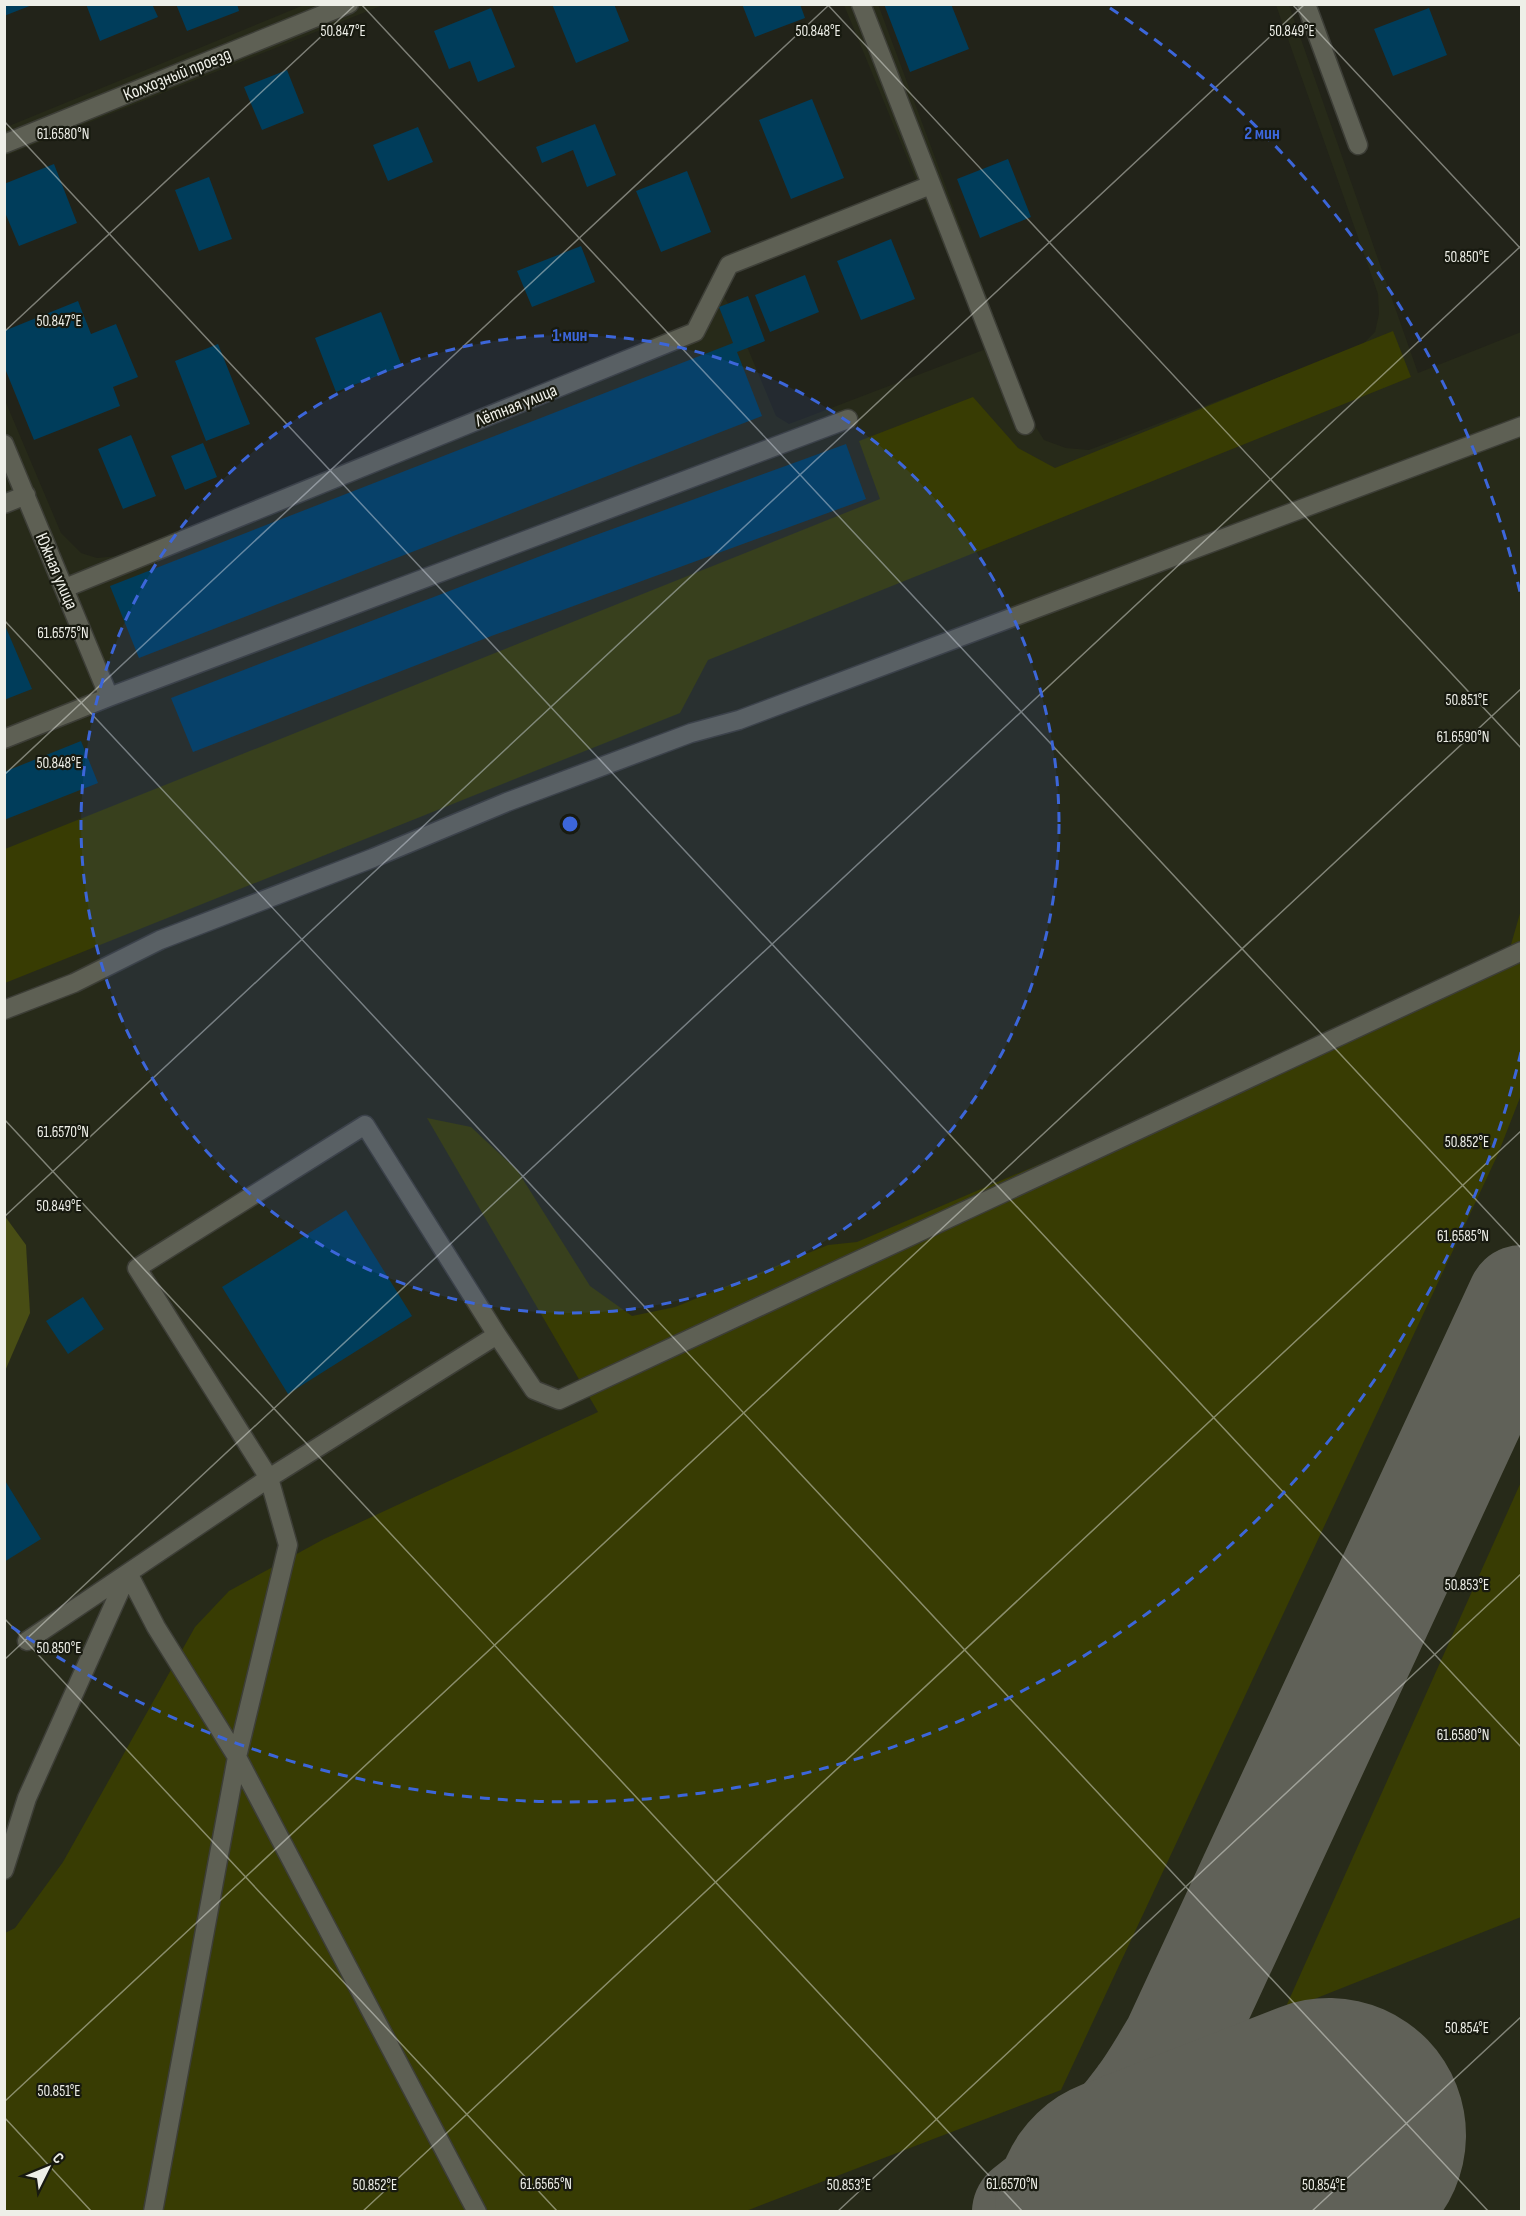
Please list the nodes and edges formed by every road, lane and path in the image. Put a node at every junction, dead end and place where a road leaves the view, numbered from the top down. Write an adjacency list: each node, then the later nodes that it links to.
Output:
1 (349, 4): 4 (street, Колхозный проезд)
2 (861, 4): 6 (street)
3 (1306, 4): 5 (street)
4 (4, 144)
5 (1358, 145)
6 (931, 185): 8 (street); 13 (street, Лётная улица)
7 (848, 418): 14 (street)
8 (1025, 425)
9 (1521, 426): 17 (street)
10 (4, 444): 11 (street, Южная улица)
11 (26, 495): 12 (street); 13 (street, Южная улица)
12 (4, 504)
13 (64, 588): 14 (street, Южная улица)
14 (109, 697): 15 (street)
15 (4, 739)
16 (1521, 951): 18 (street)
17 (4, 1010)
18 (497, 1335): 19 (street); 19 (street)
19 (269, 1478): 20 (street); 22 (street)
20 (128, 1573): 21 (street); 22 (street); 23 (street)
21 (27, 1641)
22 (237, 1757): 24 (street); 25 (street)
23 (4, 1870)
24 (153, 2211)
25 (477, 2211)

